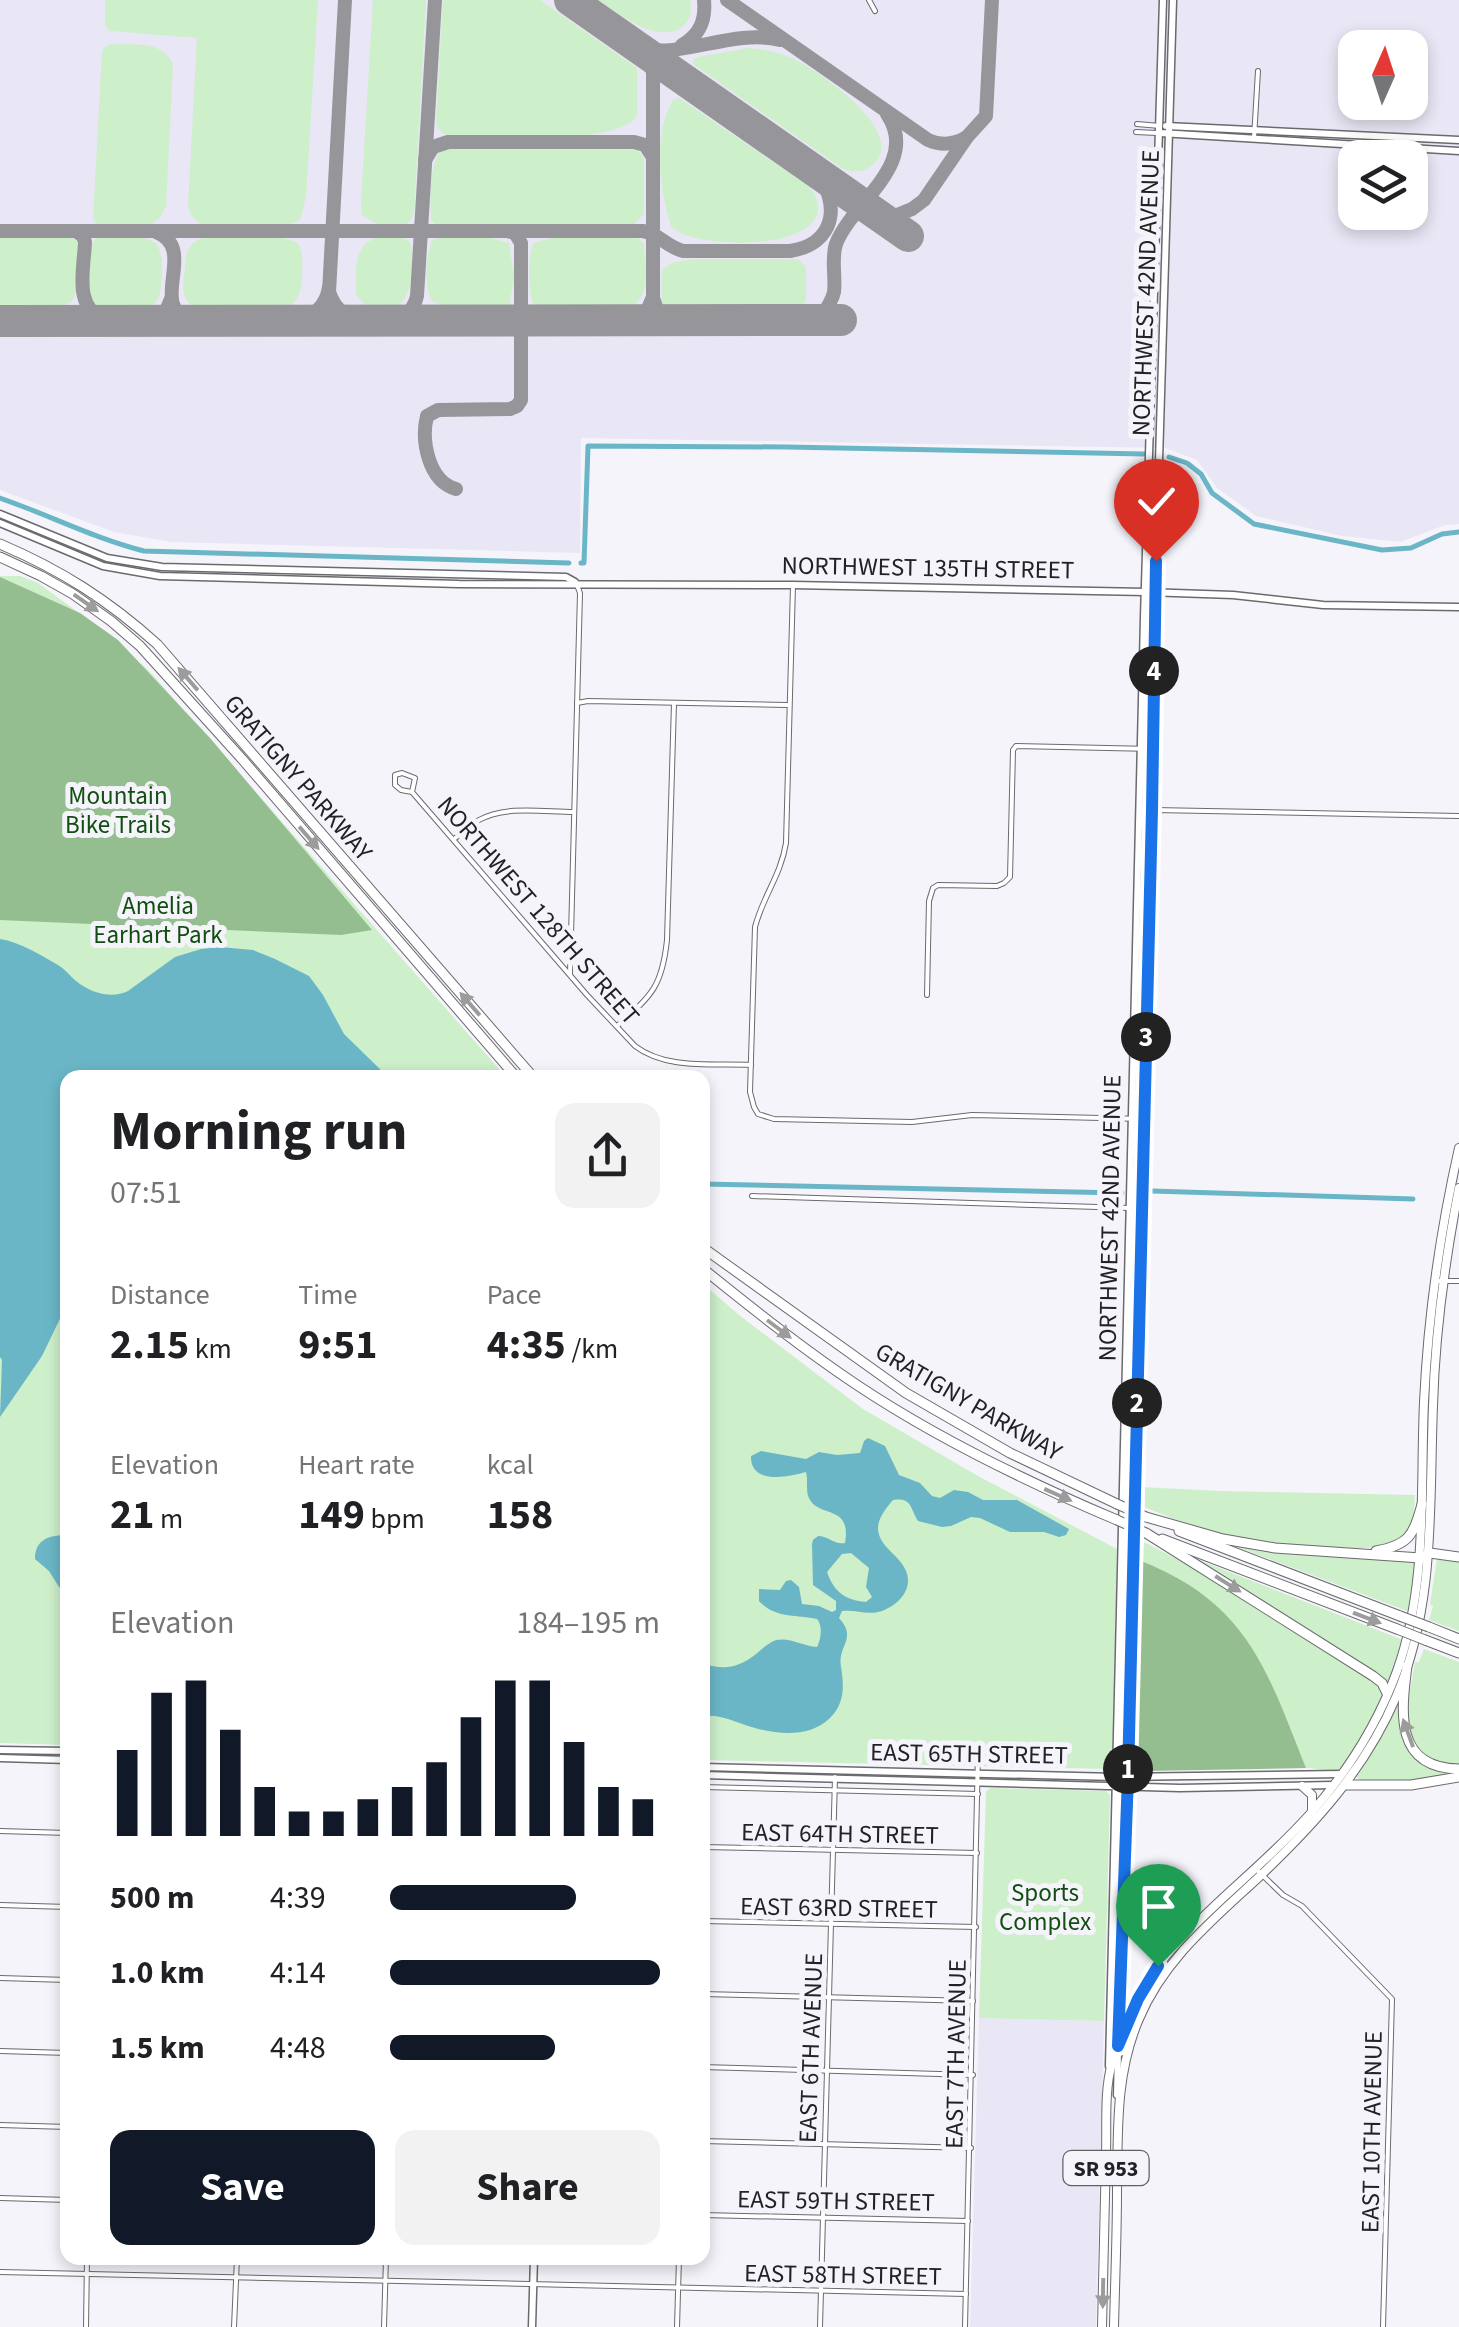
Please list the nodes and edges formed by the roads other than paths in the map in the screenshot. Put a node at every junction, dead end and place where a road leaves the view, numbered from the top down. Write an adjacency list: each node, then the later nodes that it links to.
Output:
1 (870, 0): 4 (street)
2 (1163, 0): 8 (main road, NORTHWEST 42ND AVENUE)
3 (1173, 0): 9 (main road, NORTHWEST 42ND AVENUE)
4 (875, 11)
5 (1258, 70): 7 (street)
6 (1137, 124): 8 (street)
7 (1254, 129): 9 (main road); 11 (street); 12 (main road)
8 (1160, 130): 9 (main road); 10 (street); 14 (main road, NORTHWEST 42ND AVENUE)
9 (1170, 130): 11 (main road); 15 (main road, NORTHWEST 42ND AVENUE)
10 (1136, 132)
11 (1254, 138): 13 (main road)
12 (1459, 140)
13 (1459, 150)
14 (1155, 287): 15 (main road); 16 (main road, NORTHWEST 42ND AVENUE)
15 (1165, 288): 16 (main road, NORTHWEST 42ND AVENUE)
16 (1155, 445): 24 (main road, NORTHWEST 42ND AVENUE)
17 (0, 514): 21 (main road, NORTHWEST 135TH STREET)
18 (0, 524): 21 (main road, NORTHWEST 135TH STREET)
19 (0, 544): 46 (highway, GRATIGNY PARKWAY, one-way to 19)
20 (0, 557): 45 (highway, GRATIGNY PARKWAY, one-way to 45)
21 (278, 575): 22 (main road, NORTHWEST 135TH STREET)
22 (576, 583): 23 (main road, NORTHWEST 135TH STREET); 26 (street)
23 (793, 585): 24 (main road, NORTHWEST 135TH STREET); 28 (street)
24 (1150, 592): 25 (main road, NORTHWEST 135TH STREET); 29 (main road, NORTHWEST 42ND AVENUE / SR 953); 30 (main road, NORTHWEST 42ND AVENUE / SR 953)
25 (1459, 607)
26 (577, 703): 27 (street); 34 (street)
27 (674, 703): 28 (street); 41 (street)
28 (789, 705): 44 (street)
29 (1141, 750): 30 (street); 32 (main road, NORTHWEST 42ND AVENUE / SR 953); 38 (street)
30 (1153, 750): 33 (main road, NORTHWEST 42ND AVENUE / SR 953)
31 (414, 795): 31 (street); 36 (street, NORTHWEST 128TH STREET)
32 (1140, 809): 33 (main road); 39 (main road, NORTHWEST 42ND AVENUE / SR 953)
33 (1152, 810): 35 (street); 40 (main road, NORTHWEST 42ND AVENUE / SR 953)
34 (574, 812): 36 (street); 37 (street)
35 (1459, 816)
36 (454, 840): 37 (street, NORTHWEST 128TH STREET)
37 (570, 974): 41 (street, NORTHWEST 128TH STREET)
38 (927, 995)
39 (1135, 1008): 40 (main road); 42 (main road, NORTHWEST 42ND AVENUE / SR 953)
40 (1147, 1008): 43 (main road, NORTHWEST 42ND AVENUE / SR 953)
41 (617, 1026): 44 (street, NORTHWEST 128TH STREET)
42 (1134, 1062): 43 (main road); 47 (main road, NORTHWEST 42ND AVENUE / SR 953)
43 (1145, 1063): 48 (main road, NORTHWEST 42ND AVENUE / SR 953)
44 (751, 1065): 47 (street)
45 (510, 1070)
46 (527, 1070)
47 (1132, 1118): 48 (street); 52 (main road, NORTHWEST 42ND AVENUE / SR 953)
48 (1144, 1118): 58 (main road, NORTHWEST 42ND AVENUE / SR 953)
49 (1459, 1148): 55 (main road)
50 (1459, 1188): 55 (main road)
51 (752, 1196): 52 (street)
52 (1130, 1208): 57 (main road, NORTHWEST 42ND AVENUE / SR 953)
53 (710, 1253): 62 (highway, GRATIGNY PARKWAY, bridge)
54 (710, 1274): 63 (highway, GRATIGNY PARKWAY, one-way to 63, bridge)
55 (1439, 1281): 56 (street); 61 (main road); 65 (main road)
56 (1459, 1281)
57 (1127, 1308): 58 (main road); 59 (main road, NORTHWEST 42ND AVENUE / SR 953)
58 (1139, 1308): 60 (main road, NORTHWEST 42ND AVENUE / SR 953)
59 (1124, 1424): 60 (main road); 84 (main road, NORTHWEST 42ND AVENUE / SR 953)
60 (1136, 1424): 82 (main road, NORTHWEST 42ND AVENUE / SR 953)
61 (1422, 1504): 64 (highway); 65 (main road)
62 (1146, 1517): 64 (highway); 67 (highway, GRATIGNY PARKWAY, bridge)
63 (1146, 1533): 68 (highway, GRATIGNY PARKWAY, one-way to 68, bridge); 70 (highway, one-way to 70)
64 (1363, 1554): 65 (highway)
65 (1425, 1555): 66 (highway); 69 (main road); 70 (main road)
66 (1459, 1556)
67 (1459, 1639)
68 (1459, 1654)
69 (1407, 1666): 77 (highway, one-way to 69); 80 (main road)
70 (1387, 1693): 79 (main road)
71 (0, 1750): 72 (main road)
72 (60, 1751)
73 (978, 1752): 83 (street, EAST 7TH AVENUE)
74 (0, 1758): 75 (main road)
75 (60, 1760)
76 (710, 1767): 78 (main road, EAST 65TH STREET)
77 (1459, 1769)
78 (835, 1774): 81 (main road, EAST 65TH STREET); 83 (main road, EAST 65TH STREET); 92 (street, EAST 6TH AVENUE)
79 (1343, 1774): 80 (main road, EAST 65TH STREET); 82 (main road, EAST 65TH STREET); 89 (main road)
80 (1354, 1774): 86 (main road)
81 (710, 1775)
82 (1128, 1776): 84 (main road, EAST 65TH STREET); 91 (main road, NORTHWEST 42ND AVENUE / SR 953)
83 (978, 1777): 84 (main road, EAST 65TH STREET); 87 (main road, EAST 65TH STREET); 93 (street, EAST 7TH AVENUE)
84 (1116, 1777): 87 (main road, SR 953)
85 (1459, 1777): 86 (highway)
86 (1346, 1785): 89 (main road, EAST 65TH STREET); 100 (main road)
87 (1116, 1786): 91 (main road, EAST 65TH STREET); 101 (main road, SR 953)
88 (1302, 1786): 89 (main road, EAST 65TH STREET); 91 (main road, EAST 65TH STREET); 94 (main road)
89 (1333, 1786): 94 (main road)
90 (710, 1787): 92 (street)
91 (1127, 1787): 102 (main road, SR 953)
92 (835, 1790): 93 (street); 98 (street, EAST 6TH AVENUE)
93 (978, 1794): 99 (street, EAST 7TH AVENUE)
94 (1312, 1812): 100 (main road)
95 (0, 1831): 96 (street)
96 (60, 1832)
97 (710, 1847): 98 (street, EAST 64TH STREET)
98 (834, 1850): 99 (street, EAST 64TH STREET); 106 (street, EAST 6TH AVENUE)
99 (977, 1853): 107 (street, EAST 7TH AVENUE)
100 (1259, 1871): 113 (main road); 120 (main road); 156 (street, EAST 10TH AVENUE)
101 (1113, 1897): 102 (main road); 119 (main road, SR 953)
102 (1124, 1898): 113 (main road, SR 953)
103 (0, 1905): 104 (street)
104 (60, 1907)
105 (710, 1921): 106 (street, EAST 63RD STREET)
106 (831, 1924): 107 (street, EAST 63RD STREET); 111 (street, EAST 6TH AVENUE)
107 (976, 1927): 112 (street, EAST 7TH AVENUE)
108 (0, 1978): 109 (street)
109 (60, 1980)
110 (710, 1994): 111 (street)
111 (830, 1997): 112 (street); 117 (street, EAST 6TH AVENUE)
112 (973, 2000): 118 (street, EAST 7TH AVENUE)
113 (1118, 2046): 119 (main road); 120 (main road, SR 953)
114 (0, 2051): 115 (street)
115 (60, 2052)
116 (710, 2067): 117 (street)
117 (828, 2070): 118 (street); 124 (street, EAST 6TH AVENUE)
118 (972, 2076): 125 (street, EAST 7TH AVENUE)
119 (1108, 2078): 126 (main road, SR 953)
120 (1117, 2116): 126 (main road, SR 953)
121 (0, 2126): 122 (street)
122 (60, 2127)
123 (710, 2141): 124 (street)
124 (826, 2144): 125 (street); 130 (street, EAST 6TH AVENUE)
125 (971, 2148): 131 (street, EAST 7TH AVENUE)
126 (1112, 2149): 132 (main road, SR 953); 133 (main road, SR 953)
127 (0, 2198): 128 (street)
128 (60, 2200)
129 (710, 2214): 130 (street, EAST 59TH STREET)
130 (823, 2218): 131 (street, EAST 59TH STREET); 145 (street, EAST 6TH AVENUE)
131 (968, 2221): 146 (street, EAST 7TH AVENUE)
132 (1104, 2258): 133 (main road); 154 (main road, SR 953, one-way to 154)
133 (1116, 2258): 155 (main road, SR 953)
134 (88, 2265): 140 (street)
135 (237, 2265): 141 (street)
136 (386, 2265): 142 (street)
137 (534, 2265): 143 (main road)
138 (679, 2265): 144 (street)
139 (0, 2272): 140 (street, EAST 58TH STREET)
140 (87, 2274): 141 (street, EAST 58TH STREET); 147 (street)
141 (236, 2277): 142 (street, EAST 58TH STREET); 148 (street)
142 (385, 2280): 143 (street, EAST 58TH STREET); 149 (street)
143 (533, 2283): 144 (street, EAST 58TH STREET); 150 (main road)
144 (678, 2288): 145 (street, EAST 58TH STREET); 151 (street)
145 (821, 2290): 146 (street, EAST 58TH STREET); 152 (street, EAST 6TH AVENUE)
146 (966, 2294): 153 (street, EAST 7TH AVENUE)
147 (86, 2327)
148 (234, 2327)
149 (384, 2327)
150 (532, 2327)
151 (678, 2327)
152 (820, 2327)
153 (965, 2327)
154 (1102, 2327)
155 (1114, 2327)
156 (1383, 2327)

